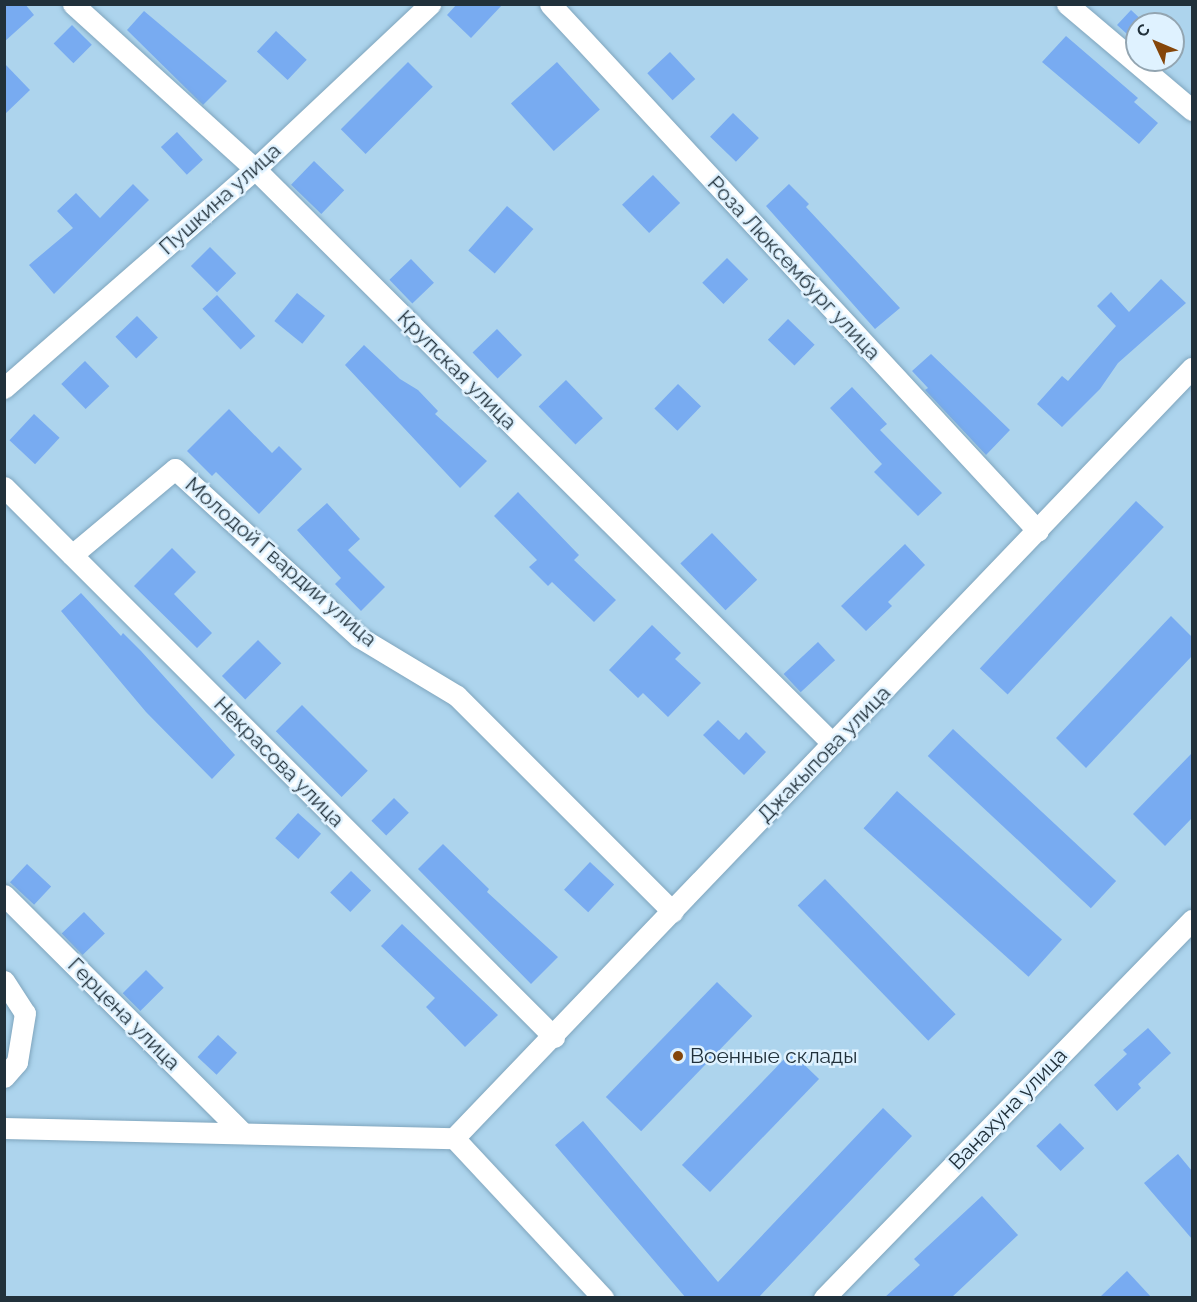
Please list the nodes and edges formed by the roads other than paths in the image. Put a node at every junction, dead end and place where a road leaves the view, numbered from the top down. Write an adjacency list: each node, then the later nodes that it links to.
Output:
1 (73, 4): 6 (street, Крупская улица)
2 (430, 4): 6 (street, Пушкина улица)
3 (550, 4): 10 (street, Роза Люксембург улица)
4 (1067, 4): 5 (street)
5 (1192, 110)
6 (255, 169): 8 (street, Пушкина улица); 12 (street, Крупская улица)
7 (1192, 368): 10 (street, Джакыпова улица)
8 (4, 388)
9 (4, 487): 11 (street, Некрасова улица)
10 (1038, 531): 12 (street, Джакыпова улица)
11 (72, 555): 14 (street, Молодой Гвардии улица); 17 (street, Некрасова улица)
12 (833, 744): 14 (street, Джакыпова улица)
13 (4, 895): 20 (street, Герцена улица)
14 (673, 912): 17 (street, Джакыпова улица)
15 (1192, 920): 23 (street, Ванахуна улица)
16 (4, 981): 18 (street)
17 (554, 1037): 21 (street, Джакыпова улица)
18 (4, 1077)
19 (4, 1128): 20 (street)
20 (243, 1133): 21 (street)
21 (454, 1138): 22 (street)
22 (603, 1298)
23 (824, 1298)

